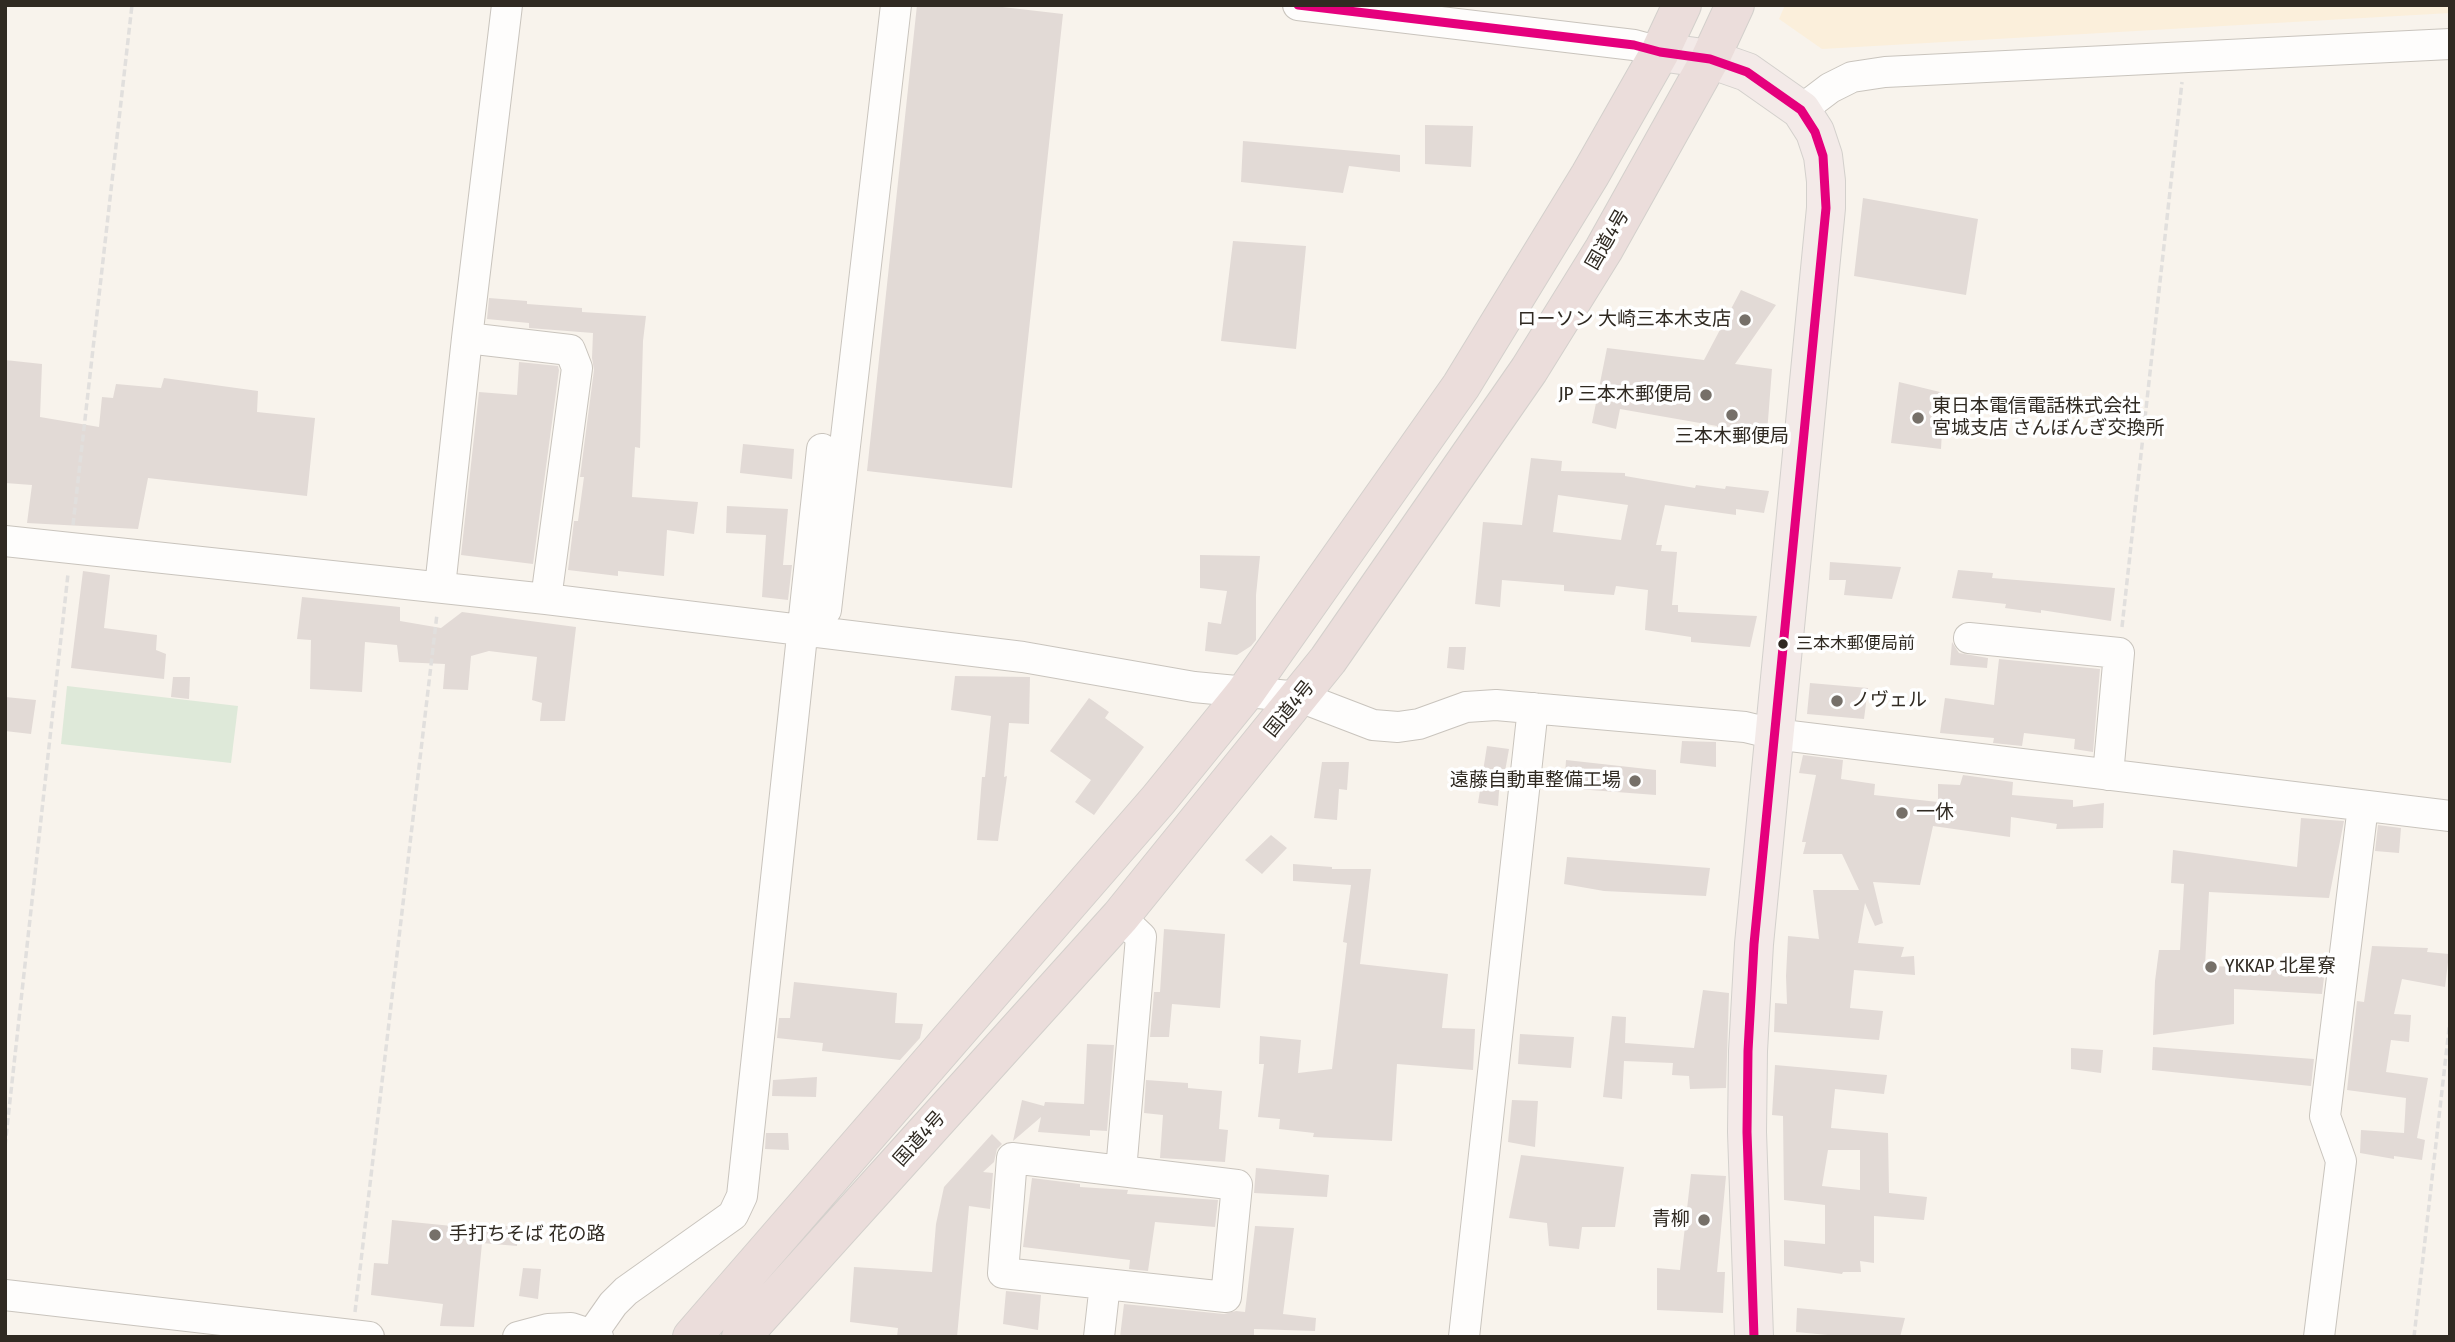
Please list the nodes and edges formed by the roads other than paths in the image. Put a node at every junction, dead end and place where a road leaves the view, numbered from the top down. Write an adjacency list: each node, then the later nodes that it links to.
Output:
1 (507, 5): 10 (street)
2 (896, 5): 15 (street)
3 (1298, 5): 7 (street)
4 (1682, 5): 7 (highway)
5 (1735, 5): 8 (highway, 国道4号)
6 (2450, 44): 9 (street)
7 (1660, 52): 8 (main road); 17 (highway)
8 (1710, 59): 9 (main road); 18 (highway, 国道4号)
9 (1801, 110): 20 (main road)
10 (467, 338): 13 (street); 14 (street)
11 (822, 449): 15 (street)
12 (5, 541): 13 (street)
13 (440, 587): 14 (street)
14 (546, 599): 15 (street)
15 (813, 632): 17 (street); 28 (street)
16 (1969, 638): 21 (street)
17 (1245, 693): 18 (street); 31 (highway)
18 (1300, 698): 19 (street); 24 (highway, 国道4号)
19 (1533, 708): 20 (street); 34 (street)
20 (1774, 734): 21 (street); 35 (main road)
21 (2108, 775): 22 (street)
22 (2363, 806): 23 (street); 36 (street)
23 (2450, 816)
24 (1120, 918): 25 (street); 32 (highway, 国道4号)
25 (1121, 1171): 26 (street); 26 (street)
26 (1105, 1284): 33 (street)
27 (5, 1296): 29 (street)
28 (595, 1335): 30 (street)
29 (360, 1336)
30 (519, 1337)
31 (692, 1337)
32 (741, 1337)
33 (1099, 1337)
34 (1464, 1337)
35 (1754, 1337)
36 (2319, 1337)

